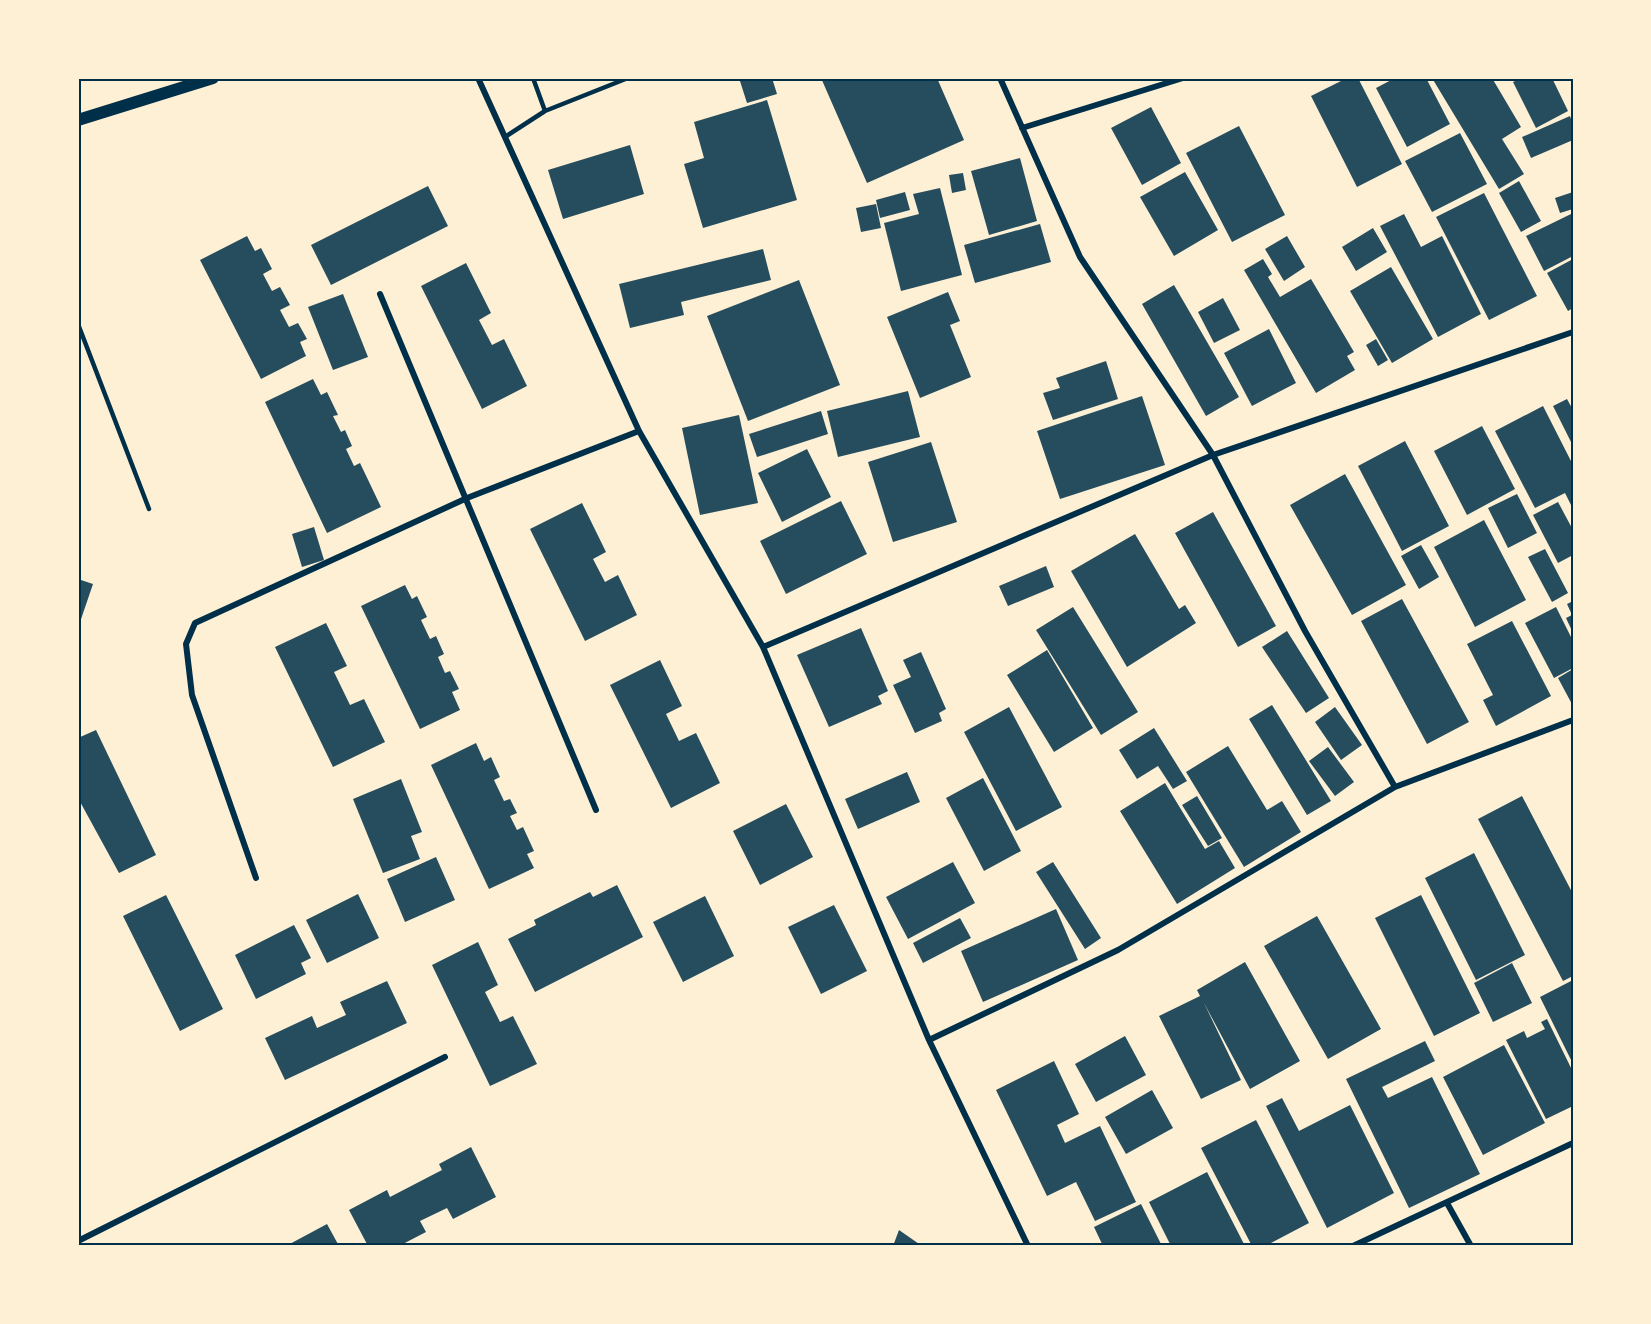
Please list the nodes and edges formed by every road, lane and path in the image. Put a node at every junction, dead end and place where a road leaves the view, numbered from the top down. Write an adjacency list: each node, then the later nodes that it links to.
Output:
1 (213, 78): 8 (main road)
2 (478, 78): 10 (street)
3 (533, 78): 7 (lane)
4 (628, 78): 7 (lane)
5 (1000, 78): 9 (street)
6 (1183, 78): 9 (street)
7 (545, 111): 10 (lane)
8 (78, 120)
9 (1022, 128): 15 (street)
10 (505, 137): 14 (street)
11 (381, 294): 16 (street)
12 (78, 324): 17 (lane)
13 (1573, 332): 15 (street)
14 (639, 431): 16 (street); 18 (street)
15 (1214, 455): 18 (street); 20 (street)
16 (467, 498): 21 (street); 22 (street)
17 (149, 508)
18 (763, 647): 23 (street)
19 (1573, 720): 20 (street)
20 (1395, 787): 23 (street)
21 (596, 810)
22 (256, 878)
23 (929, 1040): 28 (street)
24 (446, 1057): 27 (street)
25 (1573, 1143): 26 (street)
26 (1447, 1203): 29 (street); 30 (street)
27 (78, 1241)
28 (1028, 1246)
29 (1353, 1246)
30 (1471, 1246)

